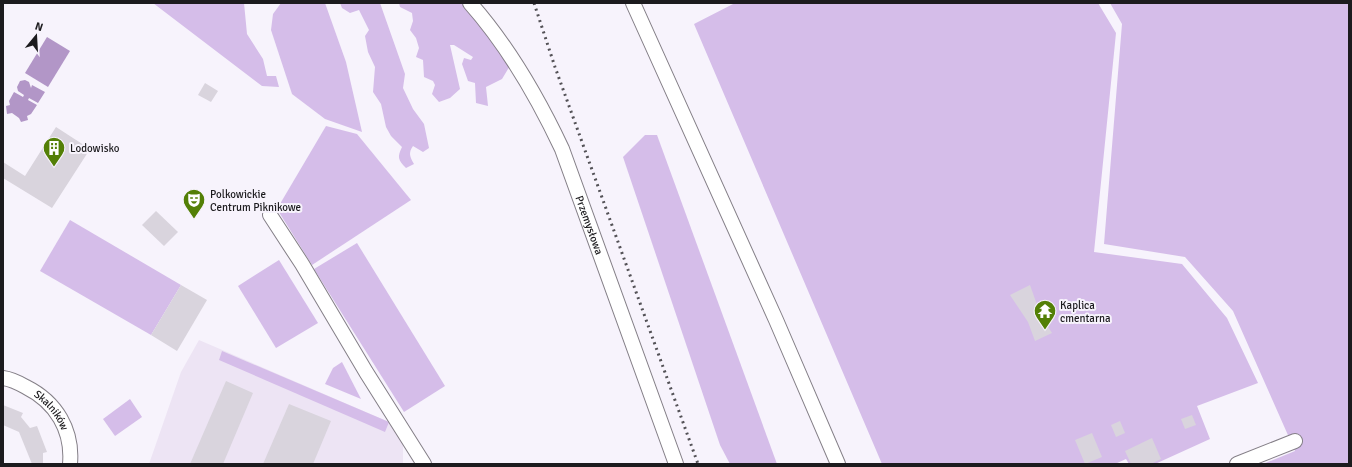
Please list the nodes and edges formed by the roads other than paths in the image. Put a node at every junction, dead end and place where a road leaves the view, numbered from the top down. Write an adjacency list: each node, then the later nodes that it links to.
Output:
1 (470, 3): 8 (street, Przemysłowa)
2 (633, 3): 9 (street)
3 (270, 215): 7 (street)
4 (3, 378): 6 (street, Skalników)
5 (1295, 441): 10 (street)
6 (70, 464)
7 (424, 464)
8 (676, 464)
9 (838, 464)
10 (1237, 464)

